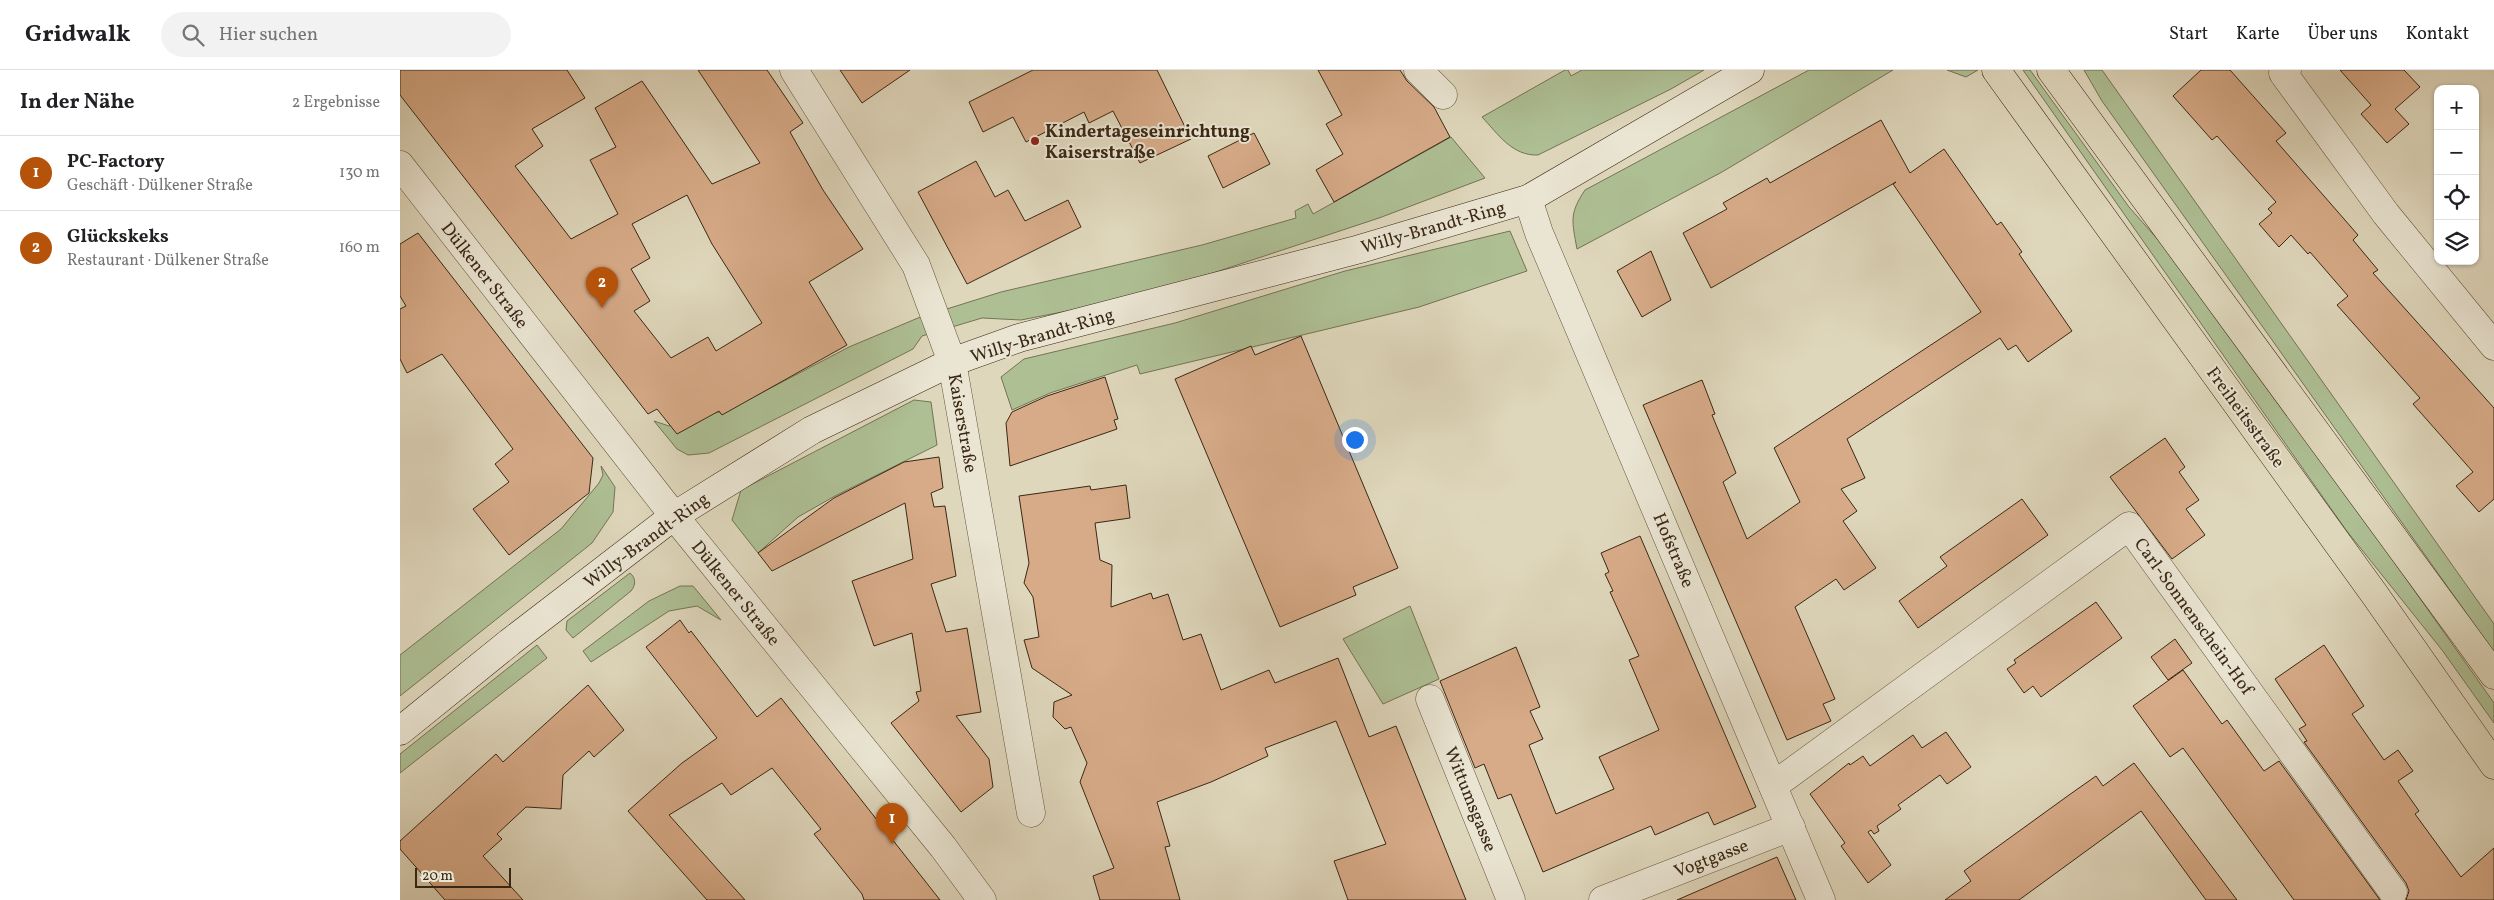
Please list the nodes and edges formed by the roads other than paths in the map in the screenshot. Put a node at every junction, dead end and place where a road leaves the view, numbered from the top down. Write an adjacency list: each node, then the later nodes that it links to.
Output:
1 (794, 70): 11 (street, Kaiserstraße)
2 (1418, 70): 7 (street)
3 (1750, 70): 9 (street, Willy-Brandt-Ring)
4 (1996, 70): 16 (main road, Freiheitsstraße)
5 (2051, 70): 13 (main road)
6 (2287, 70): 10 (street)
7 (1443, 95)
8 (400, 165): 12 (street, Dülkener Straße)
9 (1528, 199): 11 (street, Willy-Brandt-Ring); 17 (street, Hofstraße)
10 (2494, 346)
11 (952, 362): 12 (street, Willy-Brandt-Ring); 18 (street, Kaiserstraße)
12 (674, 516): 15 (street, Willy-Brandt-Ring); 21 (street, Dülkener Straße)
13 (2494, 676)
14 (1430, 699): 22 (street, Wittumsgasse)
15 (400, 731)
16 (2494, 765)
17 (1773, 786): 19 (street, Hofstraße); 20 (street, Carl-Sonnenschein-Hof)
18 (1031, 813)
19 (1791, 827): 23 (street, Vogtgasse); 24 (street, Hofstraße)
20 (2393, 892)
21 (982, 900)
22 (1511, 900)
23 (1603, 900)
24 (1821, 900)

